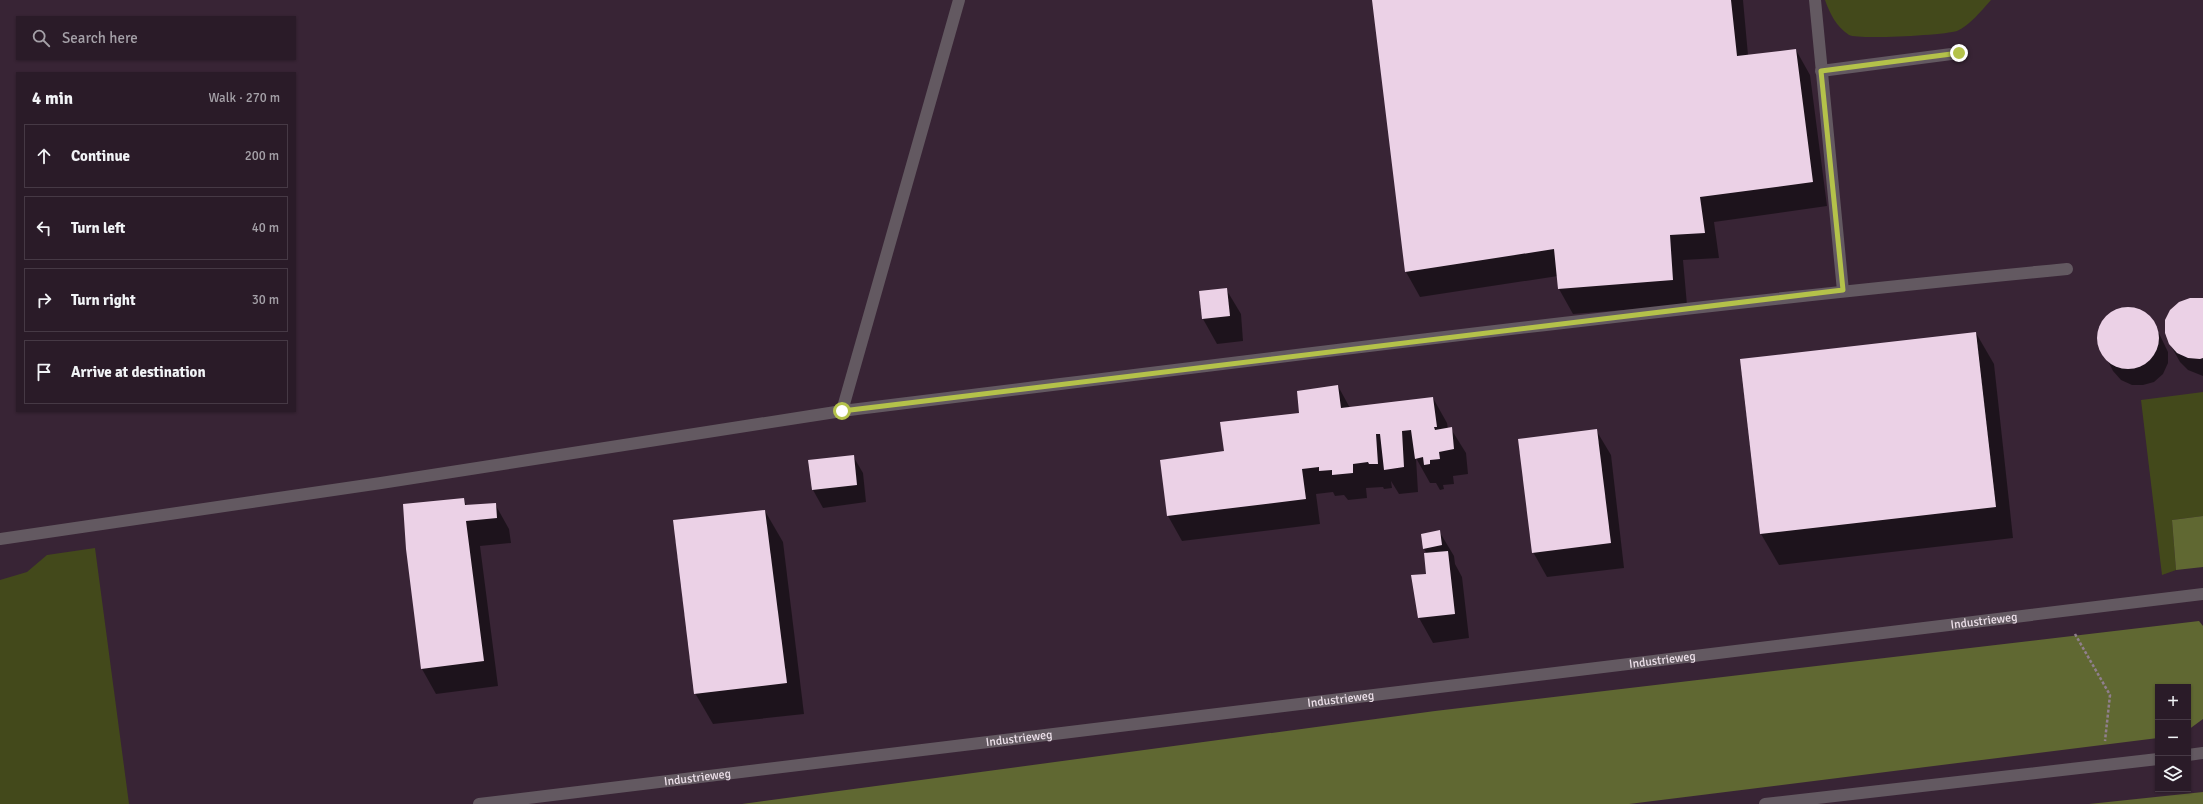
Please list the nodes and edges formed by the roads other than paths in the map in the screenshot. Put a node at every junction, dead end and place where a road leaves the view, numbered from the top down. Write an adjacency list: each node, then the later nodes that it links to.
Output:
1 (959, 0): 7 (street)
2 (1815, 0): 4 (street)
3 (1959, 53): 4 (street)
4 (1821, 71): 6 (street)
5 (2067, 269): 6 (street)
6 (1843, 290): 7 (street)
7 (842, 411): 8 (street)
8 (0, 539)
9 (2203, 594): 13 (street, Industrieweg)
10 (2203, 753): 11 (street)
11 (2191, 755)
12 (2155, 759): 14 (street)
13 (479, 804)
14 (1765, 804)

